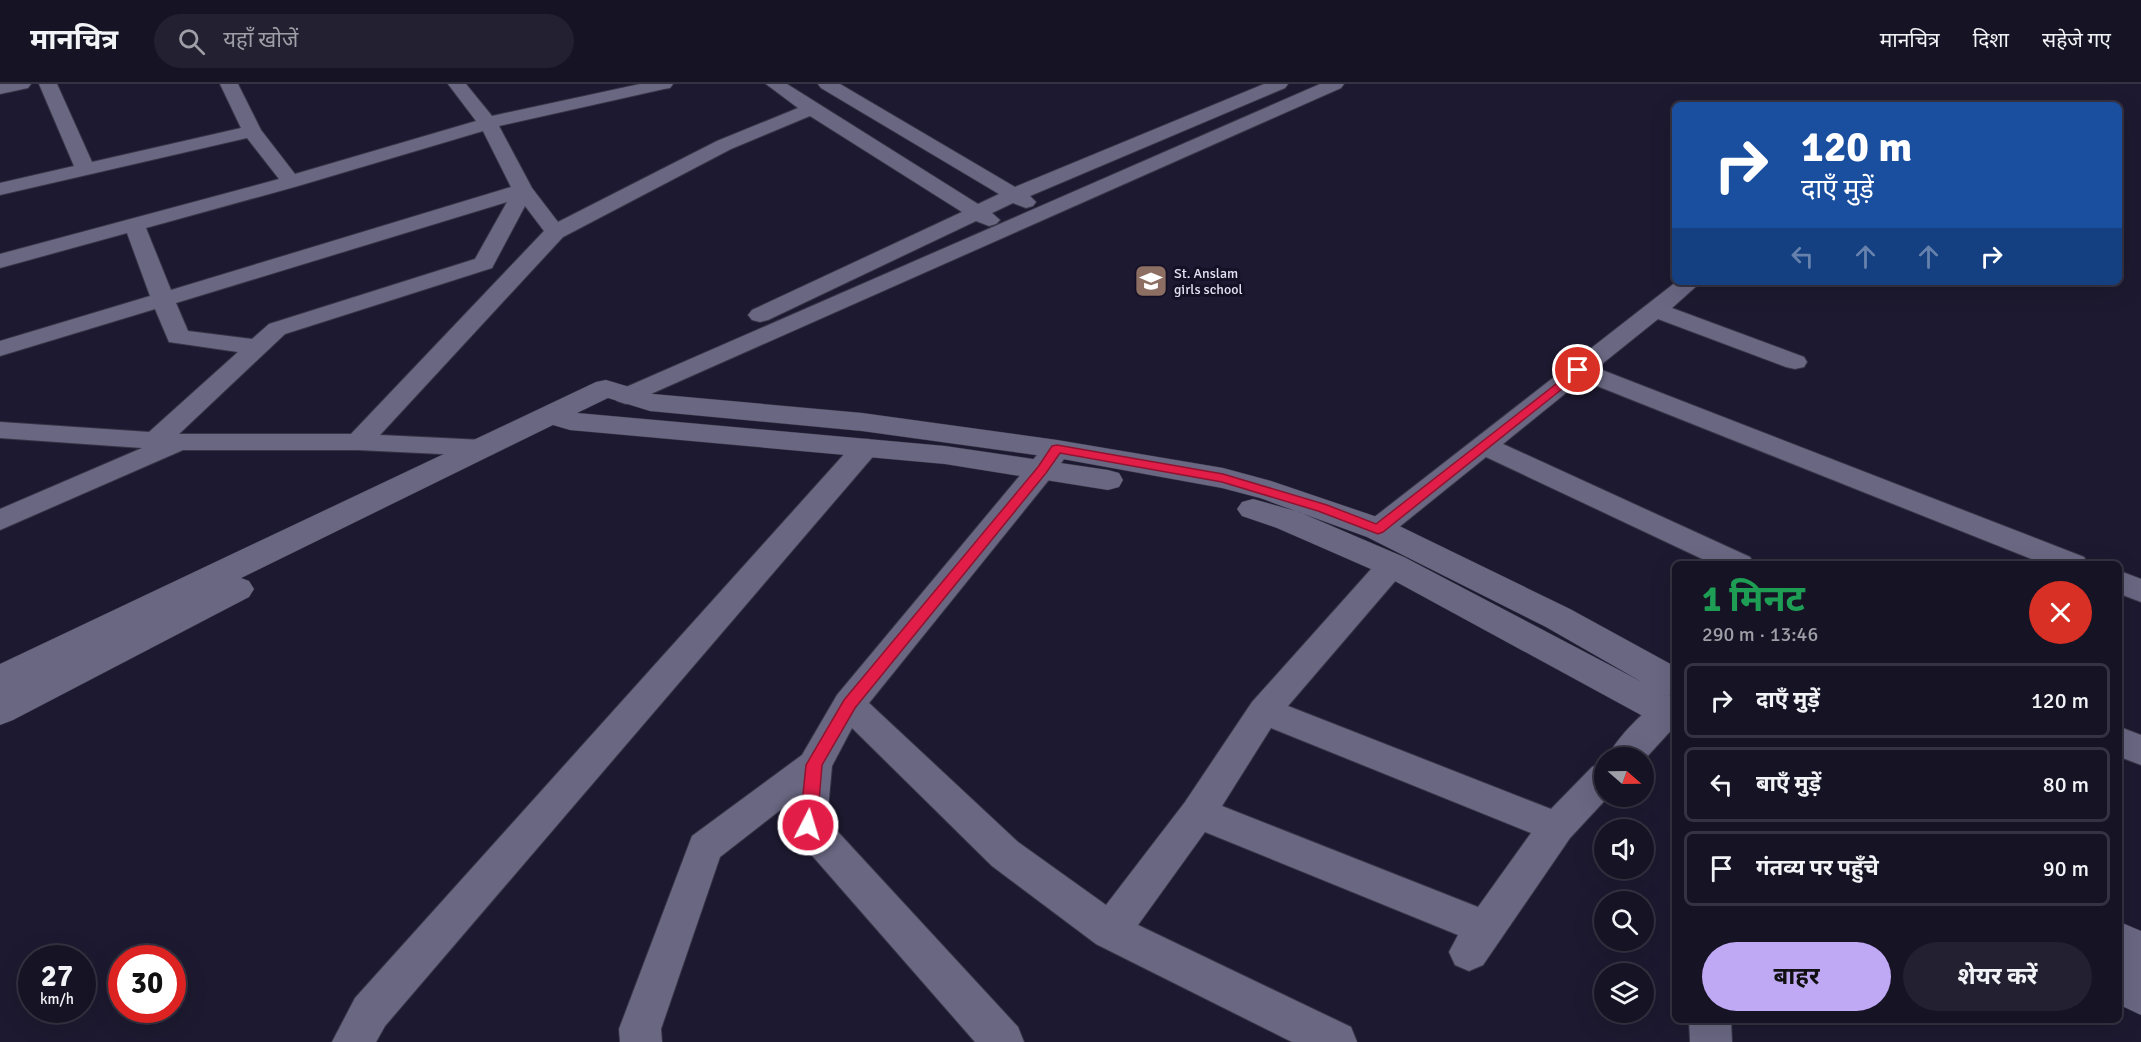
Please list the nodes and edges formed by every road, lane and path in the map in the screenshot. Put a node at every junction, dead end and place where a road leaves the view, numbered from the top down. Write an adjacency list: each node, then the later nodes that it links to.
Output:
1 (22, 84): 10 (street)
2 (48, 84): 14 (street)
3 (229, 84): 13 (street)
4 (457, 84): 12 (street)
5 (775, 84): 11 (street)
6 (828, 84): 18 (street)
7 (1280, 84): 18 (street)
8 (1335, 84): 20 (street)
9 (650, 86): 12 (street)
10 (0, 89)
11 (811, 109): 19 (street); 23 (street)
12 (488, 123): 15 (street); 17 (street)
13 (252, 131): 14 (street); 15 (street)
14 (85, 168): 16 (street)
15 (291, 182): 21 (street)
16 (0, 189)
17 (523, 190): 23 (street); 26 (street); 28 (street)
18 (1014, 195): 19 (street); 20 (street)
19 (977, 212): 22 (street); 32 (street)
20 (1044, 213): 22 (street)
21 (134, 225): 24 (street); 26 (street)
22 (1004, 231): 32 (street)
23 (555, 232): 36 (street)
24 (0, 261)
25 (1686, 285): 27 (street)
26 (165, 299): 28 (street); 29 (street)
27 (1655, 310): 30 (street); 31 (street)
28 (258, 347): 35 (street)
29 (0, 349)
30 (1796, 362)
31 (1578, 370): 37 (street); 44 (street)
32 (616, 392): 33 (street); 40 (street)
33 (561, 418): 38 (street); 39 (street); 53 (street)
34 (0, 430): 35 (street)
35 (167, 441): 36 (street); 41 (street)
36 (358, 442): 39 (street)
37 (1483, 445): 42 (street); 43 (street)
38 (866, 447): 40 (street); 68 (street)
39 (483, 448): 48 (street)
40 (1049, 460): 42 (street); 45 (street); 50 (street)
41 (0, 520)
42 (1378, 529): 49 (street)
43 (1733, 561)
44 (2065, 561)
45 (1392, 566): 51 (street); 54 (street)
46 (2122, 583): 47 (street)
47 (2141, 591)
48 (0, 680)
49 (1672, 703)
50 (849, 704): 58 (street); 62 (street)
51 (1672, 704)
52 (1672, 705): 56 (street)
53 (0, 710)
54 (1264, 711): 60 (street); 61 (street)
55 (2122, 742): 57 (street)
56 (1634, 747)
57 (2141, 751)
58 (814, 765): 69 (street); 70 (street)
59 (1594, 788): 61 (street)
60 (1198, 813): 61 (street); 62 (street)
61 (1557, 827)
62 (1110, 931): 71 (street)
63 (2122, 943): 64 (street)
64 (2141, 954)
65 (2122, 982): 66 (street)
66 (2141, 993)
67 (1710, 1023): 72 (street)
68 (353, 1042)
69 (641, 1042)
70 (1004, 1042)
71 (1336, 1042)
72 (1711, 1042)

